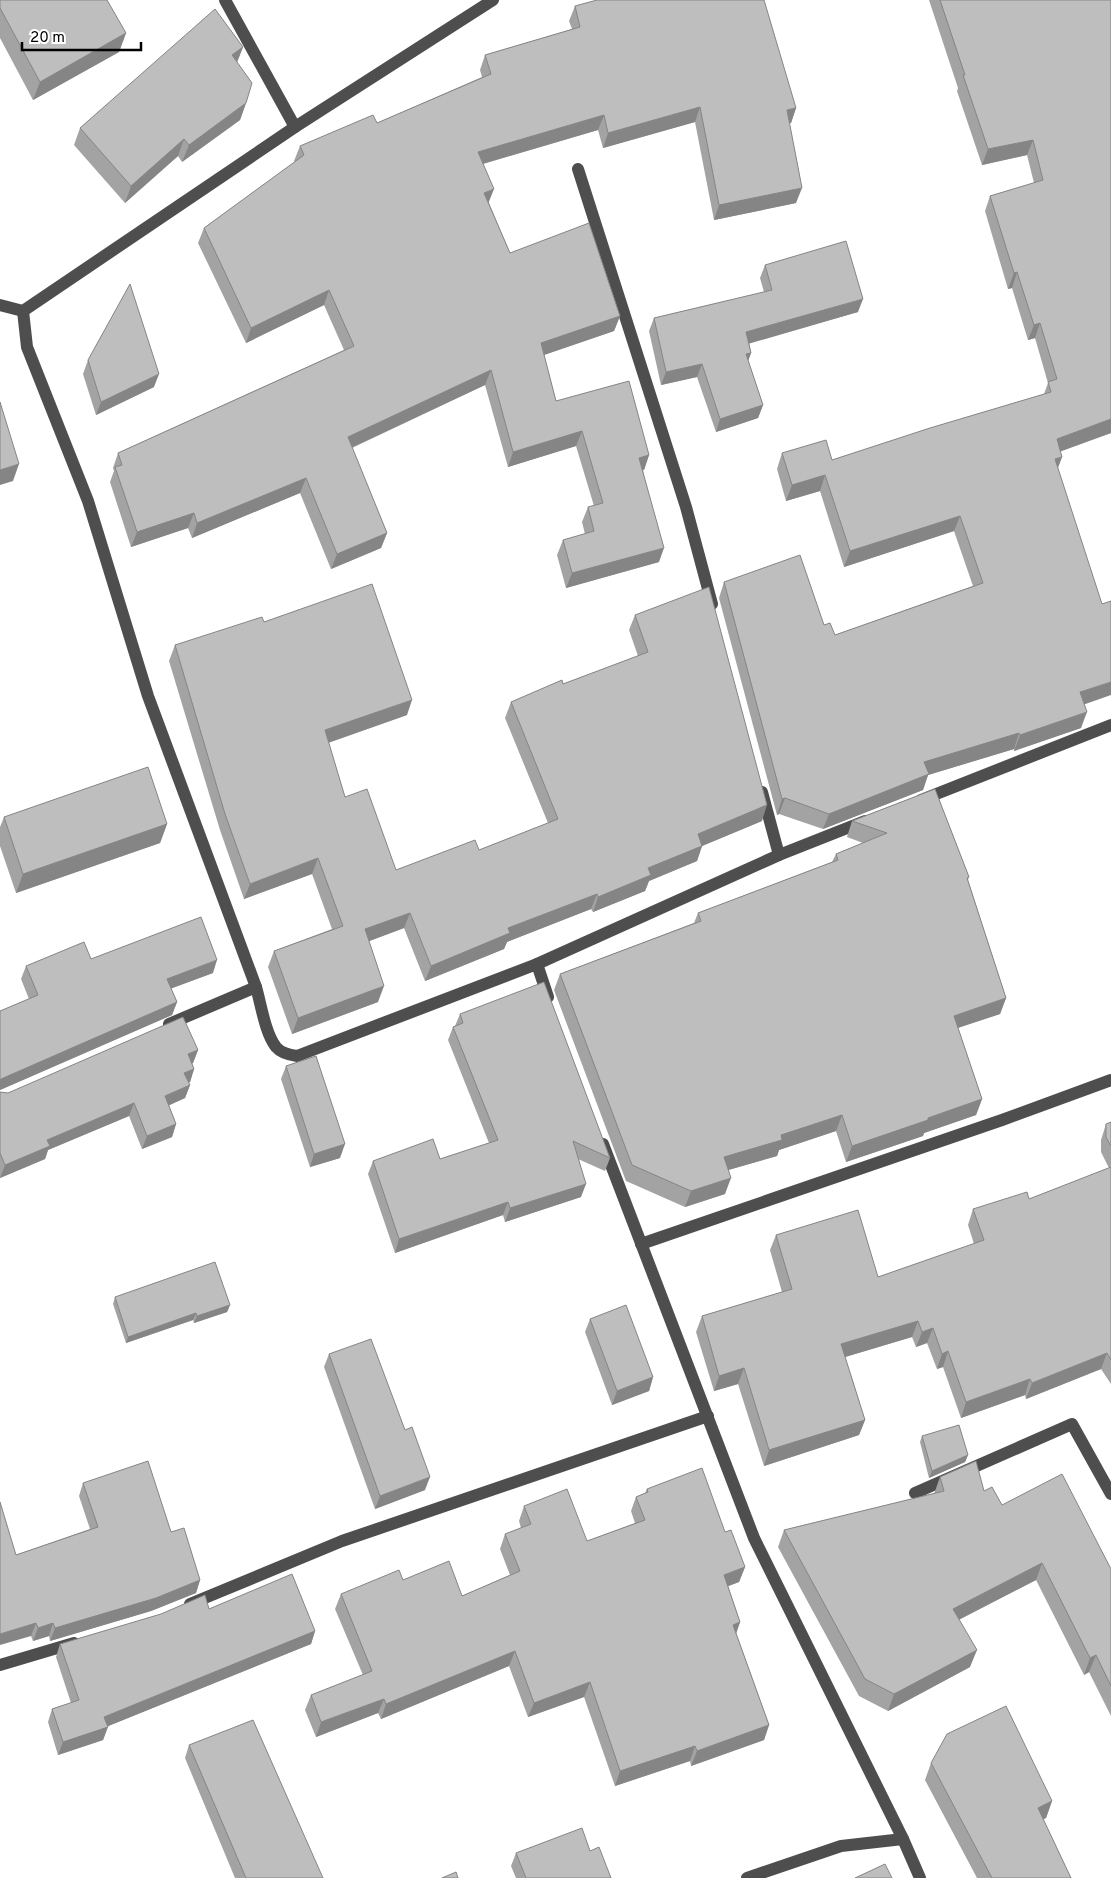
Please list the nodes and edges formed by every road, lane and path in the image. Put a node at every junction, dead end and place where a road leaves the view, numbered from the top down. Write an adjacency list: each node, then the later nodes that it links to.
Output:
1 (225, 0): 3 (street)
2 (494, 0): 3 (street)
3 (295, 127): 6 (street)
4 (578, 169): 7 (street)
5 (0, 305): 6 (street)
6 (23, 311): 14 (street)
7 (716, 620)
8 (1111, 725): 10 (street)
9 (759, 780): 12 (street)
10 (908, 805)
11 (880, 816): 12 (street)
12 (779, 855): 13 (street)
13 (537, 964): 14 (street); 15 (street)
14 (256, 987): 16 (street)
15 (553, 1010)
16 (162, 1028)
17 (1111, 1080): 19 (street)
18 (600, 1136): 19 (street)
19 (641, 1244): 20 (street)
20 (708, 1416): 23 (street); 26 (street)
21 (915, 1493): 22 (street)
22 (1111, 1494)
23 (181, 1607)
24 (82, 1640): 25 (street)
25 (0, 1665)
26 (902, 1839): 27 (street); 28 (street)
27 (747, 1878)
28 (920, 1878)

